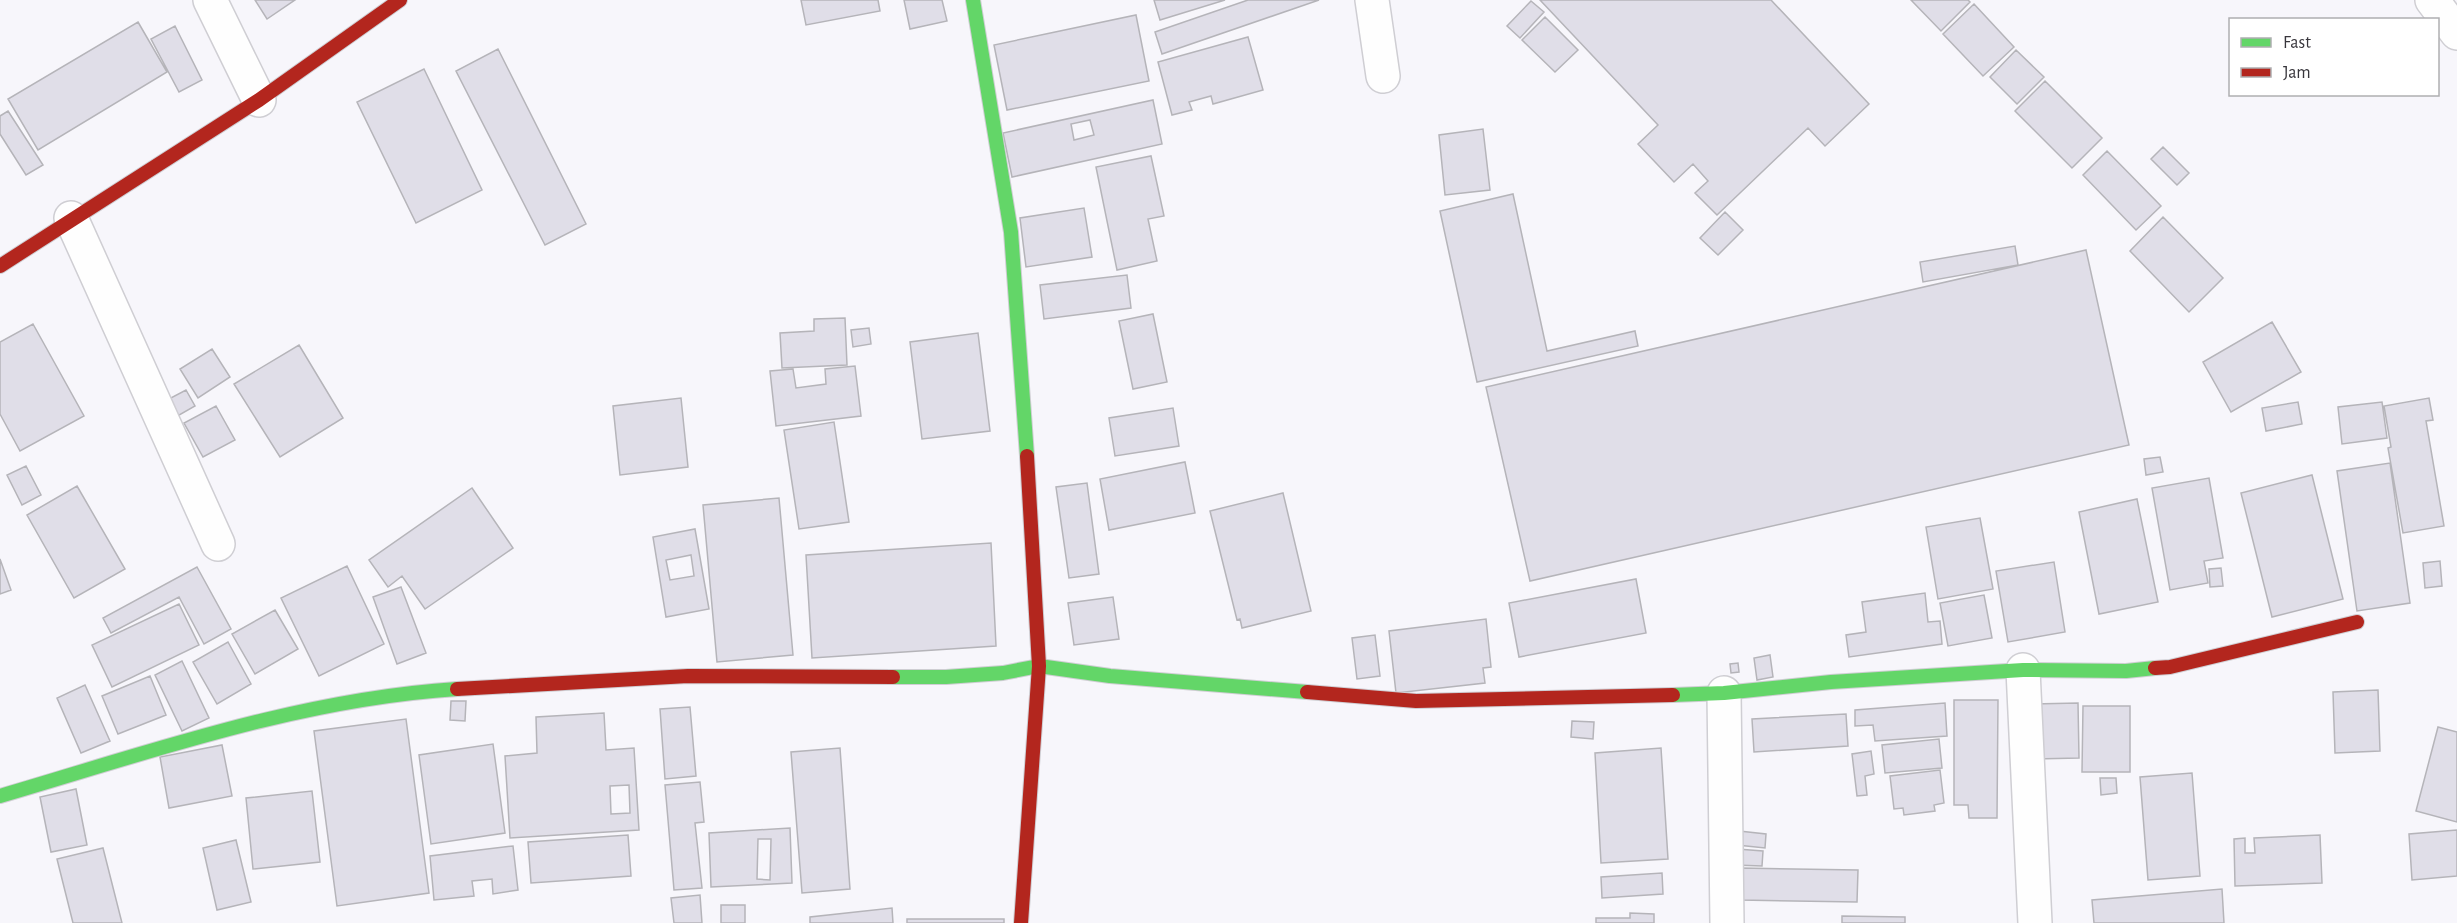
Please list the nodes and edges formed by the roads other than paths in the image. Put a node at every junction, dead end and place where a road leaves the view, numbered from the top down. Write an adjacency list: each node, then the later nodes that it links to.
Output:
1 (210, 0): 8 (street)
2 (400, 0): 8 (street)
3 (973, 0): 13 (street)
4 (1372, 0): 7 (street)
5 (2432, 0): 6 (street)
6 (2457, 33)
7 (1383, 76)
8 (259, 100): 9 (street)
9 (71, 219): 10 (street); 11 (street)
10 (0, 266)
11 (218, 544)
12 (2357, 622): 14 (street)
13 (1039, 666): 15 (street); 16 (street); 17 (street)
14 (2023, 670): 15 (street); 19 (street)
15 (1724, 693): 18 (street)
16 (0, 796)
17 (1022, 923)
18 (1727, 923)
19 (2035, 923)

